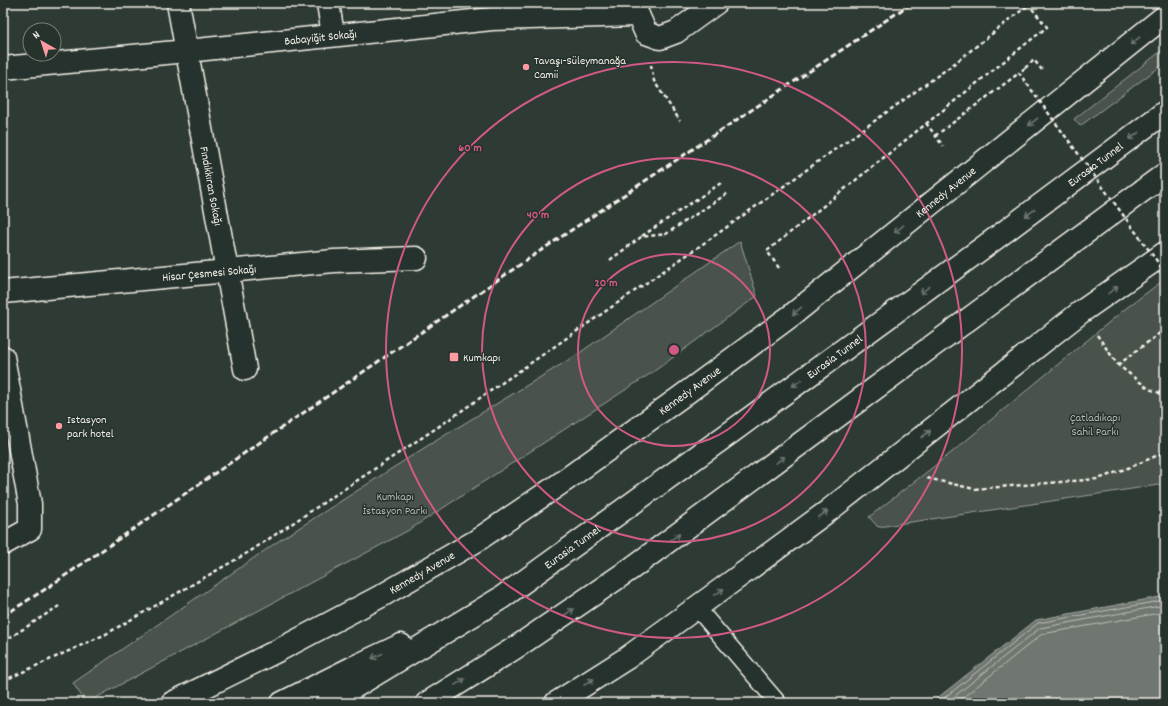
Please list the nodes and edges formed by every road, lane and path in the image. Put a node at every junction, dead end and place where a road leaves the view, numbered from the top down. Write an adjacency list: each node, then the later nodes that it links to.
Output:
1 (178, 3): 9 (main road, Fındıkkıran Sokağı)
2 (328, 3): 8 (main road)
3 (716, 3): 5 (main road)
4 (1030, 4): 16 (path); 43 (path)
5 (638, 9): 6 (main road, Babayiğit Sokağı)
6 (492, 11): 8 (main road, Babayiğit Sokağı)
7 (1165, 16): 44 (main road, Kennedy Avenue, one-way to 44)
8 (333, 35): 9 (main road, Babayiğit Sokağı)
9 (187, 51): 10 (main road, Babayiğit Sokağı); 27 (main road, Fındıkkıran Sokağı)
10 (3, 68)
11 (1042, 70): 12 (path, bridge)
12 (1019, 73): 17 (path); 28 (path, bridge)
13 (654, 80): 15 (path)
14 (1165, 112): 39 (main road, Eurasia Tunnel, one-way to 39)
15 (680, 121)
16 (926, 123): 17 (path); 26 (path)
17 (935, 136): 18 (path)
18 (943, 146)
19 (1165, 174): 47 (main road, one-way to 19)
20 (722, 183): 22 (path)
21 (728, 194): 22 (path)
22 (641, 237): 25 (path)
23 (1165, 253): 41 (main road, one-way to 23)
24 (416, 258): 27 (main road, Hisar Çesmesi Sokağı)
25 (610, 260)
26 (779, 268)
27 (228, 271): 29 (main road, Hisar Çesmesi Sokağı); 34 (main road, Fındıkkıran Sokağı)
28 (1165, 272)
29 (3, 292)
30 (1165, 329): 33 (path)
31 (1100, 339): 33 (path)
32 (3, 357): 38 (main road)
33 (1118, 365): 35 (path)
34 (245, 369)
35 (1165, 395)
36 (1165, 452): 37 (path)
37 (927, 478)
38 (3, 544)
39 (501, 598): 45 (main road, one-way to 45); 46 (main road)
40 (59, 606): 42 (path)
41 (696, 608): 48 (main road, one-way to 41); 49 (lane)
42 (3, 642)
43 (3, 681)
44 (172, 703)
45 (282, 703)
46 (328, 703)
47 (427, 703)
48 (556, 703)
49 (778, 703)

